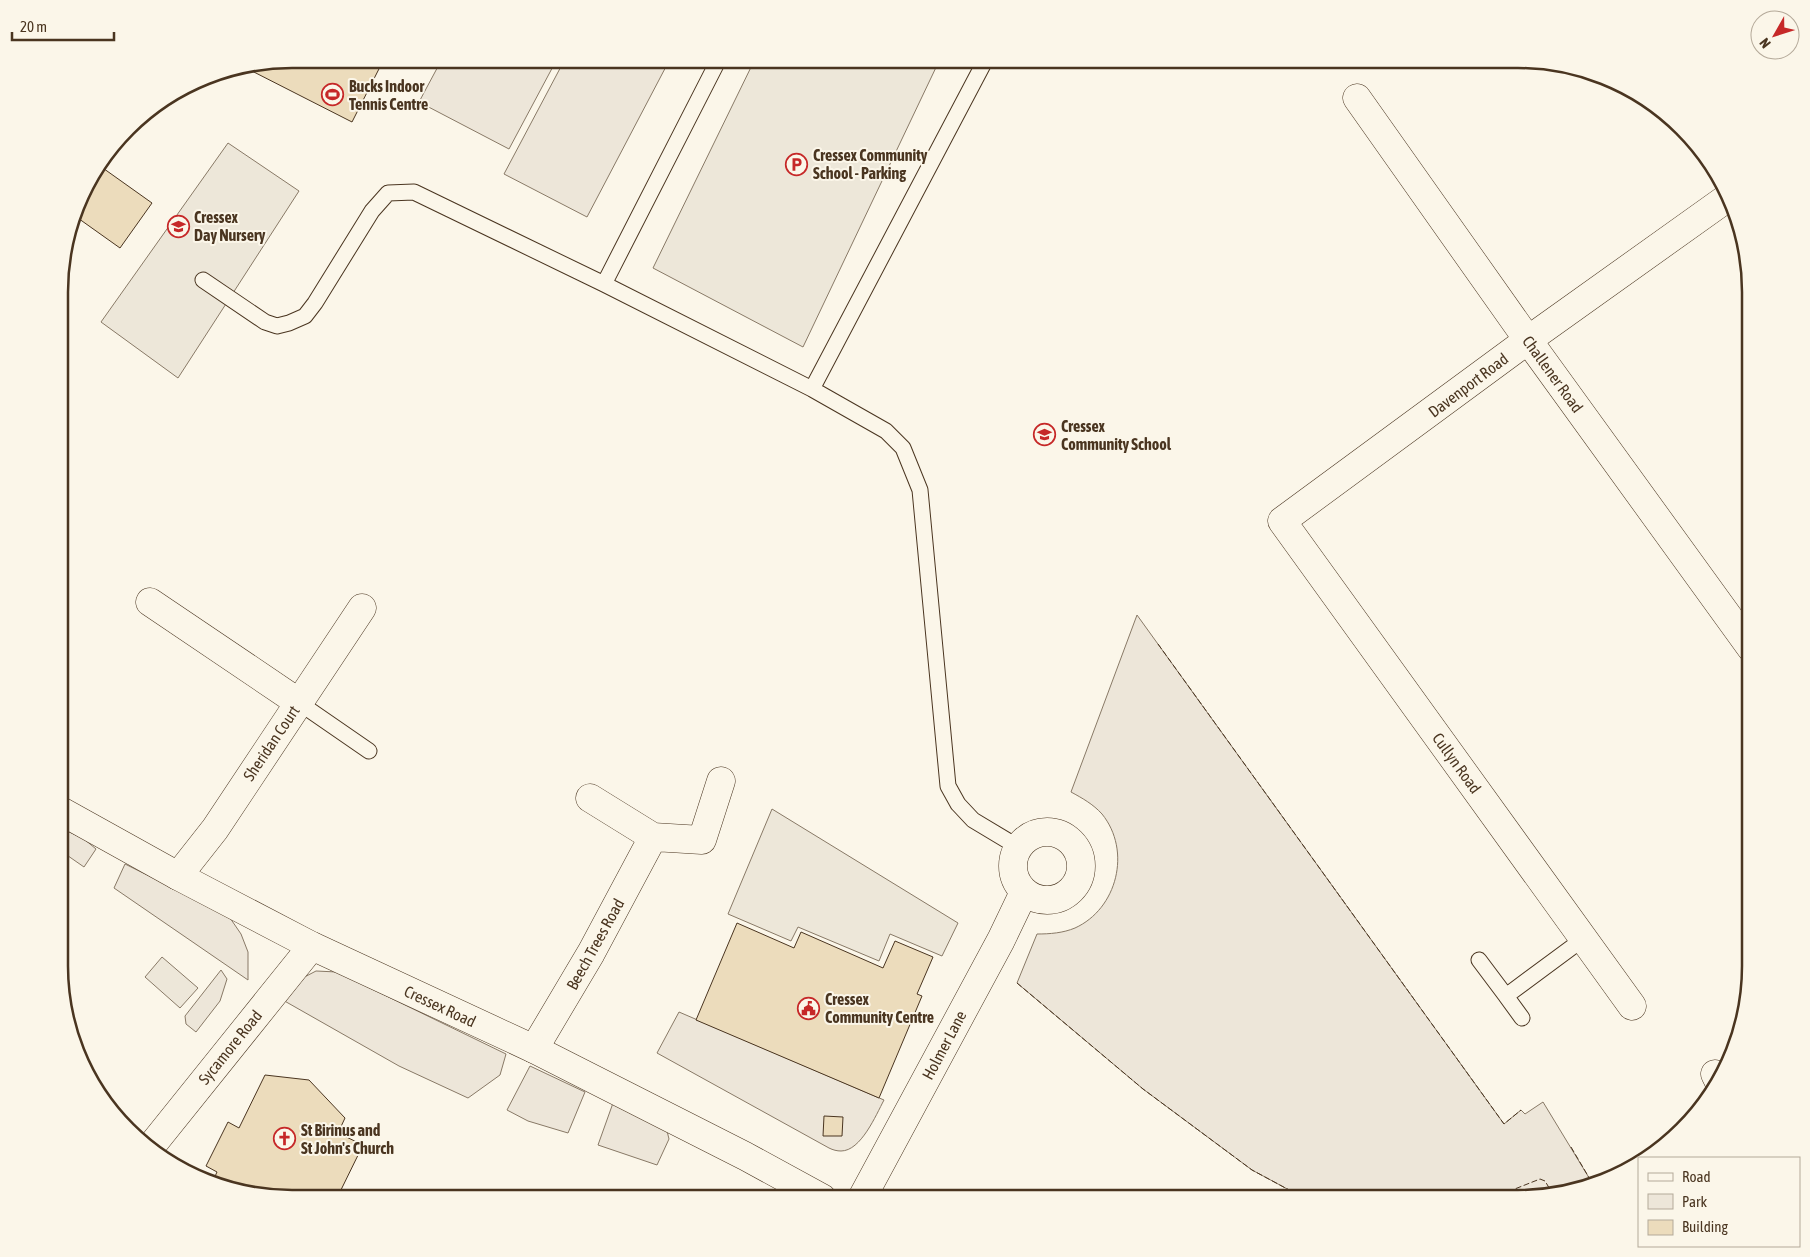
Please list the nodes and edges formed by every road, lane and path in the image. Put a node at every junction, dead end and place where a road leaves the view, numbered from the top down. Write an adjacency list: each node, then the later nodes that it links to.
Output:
1 (714, 68): 6 (lane)
2 (981, 68): 8 (lane)
3 (1357, 98): 7 (street, Challener Road)
4 (1723, 201): 7 (street, Davenport Road)
5 (203, 280): 6 (lane)
6 (604, 284): 8 (lane)
7 (1528, 340): 9 (street, Davenport Road); 12 (street, Challener Road)
8 (812, 389): 19 (lane)
9 (1282, 520): 22 (street, Cullyn Road)
10 (150, 602): 13 (street)
11 (362, 608): 13 (street, Sheridan Court)
12 (1742, 636)
13 (298, 702): 14 (lane); 20 (street, Sheridan Court)
14 (368, 751)
15 (721, 781): 18 (street)
16 (590, 798): 18 (street)
17 (68, 815): 20 (street, Cressex Road)
18 (653, 836): 28 (street, Beech Trees Road)
19 (1018, 847): 21 (street); 21 (street)
20 (178, 876): 23 (street, Cressex Road)
21 (1024, 892): 31 (street, Holmer Lane)
22 (1583, 939): 25 (lane); 26 (street, Cullyn Road)
23 (312, 946): 28 (street, Cressex Road); 29 (street, Sycamore Road)
24 (1480, 960): 25 (lane)
25 (1506, 996): 27 (lane)
26 (1632, 1006)
27 (1522, 1018)
28 (534, 1049): 30 (street, Cressex Road)
29 (154, 1142)
30 (807, 1190)
31 (866, 1190)

